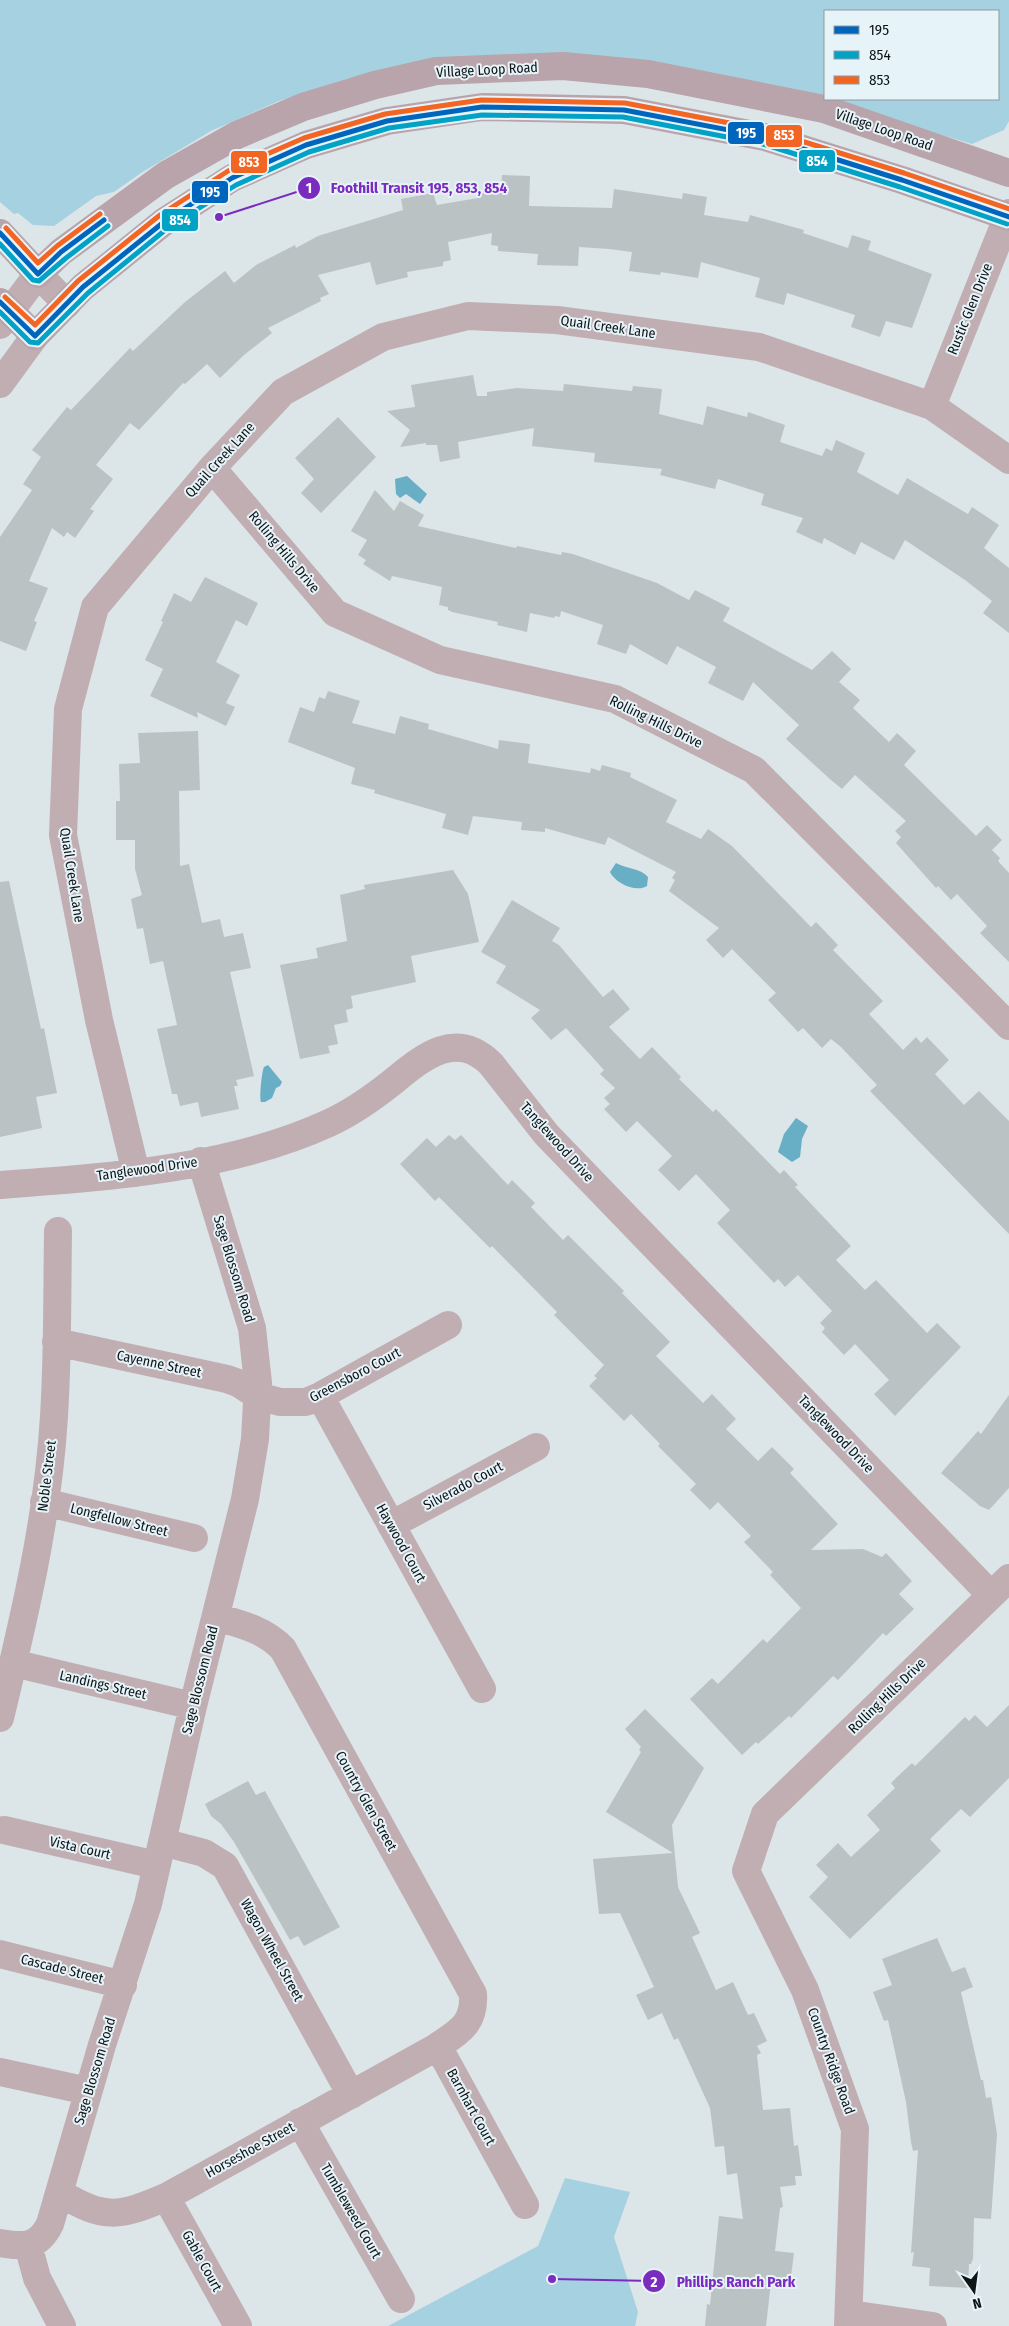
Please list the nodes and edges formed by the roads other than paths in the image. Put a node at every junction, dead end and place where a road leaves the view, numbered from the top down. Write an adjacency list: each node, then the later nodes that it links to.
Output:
1 (1009, 173): 4 (main road, Village Loop Road)
2 (1009, 216): 5 (main road); 9 (street, Rustic Glen Drive)
3 (0, 233): 4 (main road)
4 (38, 274): 5 (street); 6 (street, Village Loop Road)
5 (67, 304): 7 (main road)
6 (3, 313): 7 (main road)
7 (35, 336): 8 (street)
8 (0, 384)
9 (932, 406): 10 (street, Quail Creek Lane); 11 (street, Quail Creek Lane)
10 (1009, 460)
11 (212, 468): 12 (street, Rolling Hills Drive); 14 (street, Quail Creek Lane)
12 (1009, 1026)
13 (201, 1162): 14 (street, Tanglewood Drive); 19 (street, Sage Blossom Road); 25 (street, Tanglewood Drive)
14 (136, 1173): 15 (street, Tanglewood Drive)
15 (0, 1185)
16 (58, 1230): 18 (street, Noble Street)
17 (448, 1325): 20 (street, Greensboro Court)
18 (56, 1342): 19 (street, Cayenne Street); 22 (street, Noble Street)
19 (258, 1396): 20 (street, Greensboro Court); 26 (street, Sage Blossom Road)
20 (320, 1396): 23 (street, Haywood Court)
21 (536, 1447): 23 (street, Silverado Court)
22 (44, 1502): 24 (street, Longfellow Street); 27 (street, Noble Street)
23 (391, 1525): 28 (street, Haywood Court)
24 (194, 1538)
25 (1000, 1587): 31 (street, Rolling Hills Drive)
26 (216, 1618): 29 (street, Sage Blossom Road); 36 (street, Country Glen Street)
27 (13, 1664): 29 (street, Landings Street); 30 (street, Noble Street)
28 (482, 1689)
29 (193, 1706): 33 (street, Sage Blossom Road)
30 (0, 1718)
31 (765, 1814): 47 (street, Country Ridge Road)
32 (4, 1830): 33 (street, Vista Court)
33 (159, 1854): 35 (street, Sage Blossom Road); 39 (street, Wagon Wheel Street)
34 (0, 1954): 35 (street, Cascade Street)
35 (123, 1985): 38 (street, Sage Blossom Road)
36 (435, 2048): 39 (street, Horseshoe Street); 43 (street, Barnhart Court)
37 (0, 2072): 38 (street)
38 (88, 2091): 41 (street, Sage Blossom Road)
39 (351, 2095): 40 (street, Horseshoe Street)
40 (300, 2122): 42 (street, Horseshoe Street); 46 (street, Tumbleweed Court)
41 (60, 2193): 42 (street, Horseshoe Street); 45 (street, Sage Blossom Road)
42 (166, 2197): 49 (street, Gable Court)
43 (525, 2206)
44 (0, 2243): 45 (street)
45 (28, 2245): 48 (street)
46 (401, 2300)
47 (849, 2320): 50 (street)
48 (62, 2326)
49 (238, 2326)
50 (933, 2326)

